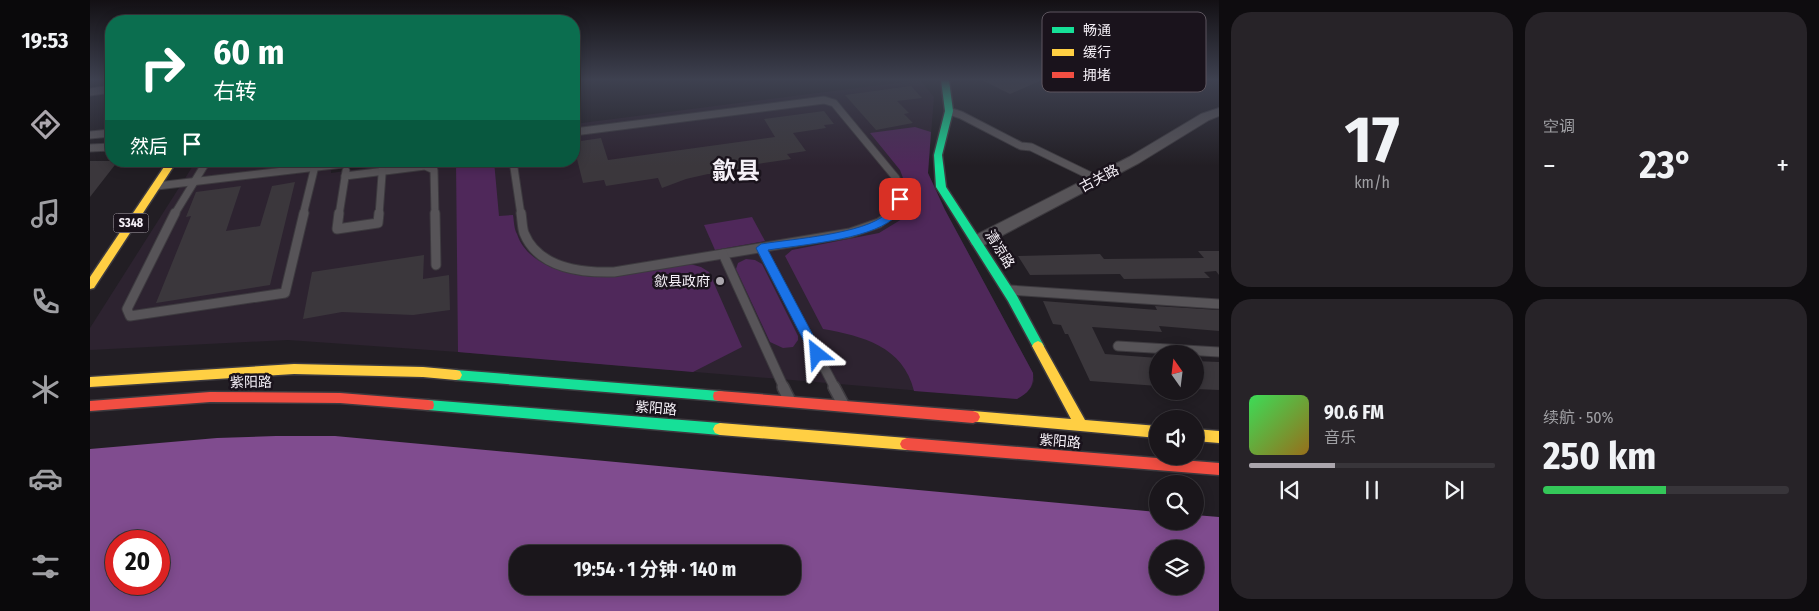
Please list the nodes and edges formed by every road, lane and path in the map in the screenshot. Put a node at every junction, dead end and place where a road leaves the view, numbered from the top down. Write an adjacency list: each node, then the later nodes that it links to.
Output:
1 (757, 109): 5 (lane)
2 (839, 109): 25 (lane)
3 (949, 111): 21 (lane); 24 (main road, 清凉路)
4 (1219, 112): 21 (street, 古关路)
5 (580, 131)
6 (105, 134): 7 (lane)
7 (90, 135)
8 (105, 147): 9 (lane)
9 (90, 148)
10 (169, 167): 23 (main road, S348)
11 (203, 167): 22 (lane)
12 (294, 167): 22 (lane)
13 (315, 167): 22 (lane)
14 (347, 167): 20 (lane)
15 (382, 167): 19 (lane)
16 (416, 167): 19 (lane)
17 (427, 167): 27 (lane)
18 (514, 167): 26 (lane)
19 (382, 171): 20 (lane); 20 (lane)
20 (345, 176)
21 (1097, 179): 24 (street, 古关路)
22 (194, 181): 23 (lane)
23 (157, 186): 28 (main road, S348)
24 (978, 241): 29 (main road, 清凉路)
25 (761, 248): 26 (lane); 36 (lane)
26 (723, 254): 34 (lane)
27 (436, 265)
28 (90, 285)
29 (1008, 290): 30 (lane); 37 (main road, 清凉路)
30 (1219, 304)
31 (1118, 346): 32 (lane)
32 (1219, 352)
33 (90, 382): 34 (main road, 紫阳路)
34 (790, 402): 36 (main road, 紫阳路)
35 (90, 406): 41 (main road, 紫阳路)
36 (844, 407): 37 (main road, 紫阳路)
37 (1081, 426): 38 (main road, 紫阳路)
38 (1149, 431)
39 (1204, 436): 40 (main road)
40 (1219, 437)
41 (1219, 469)

